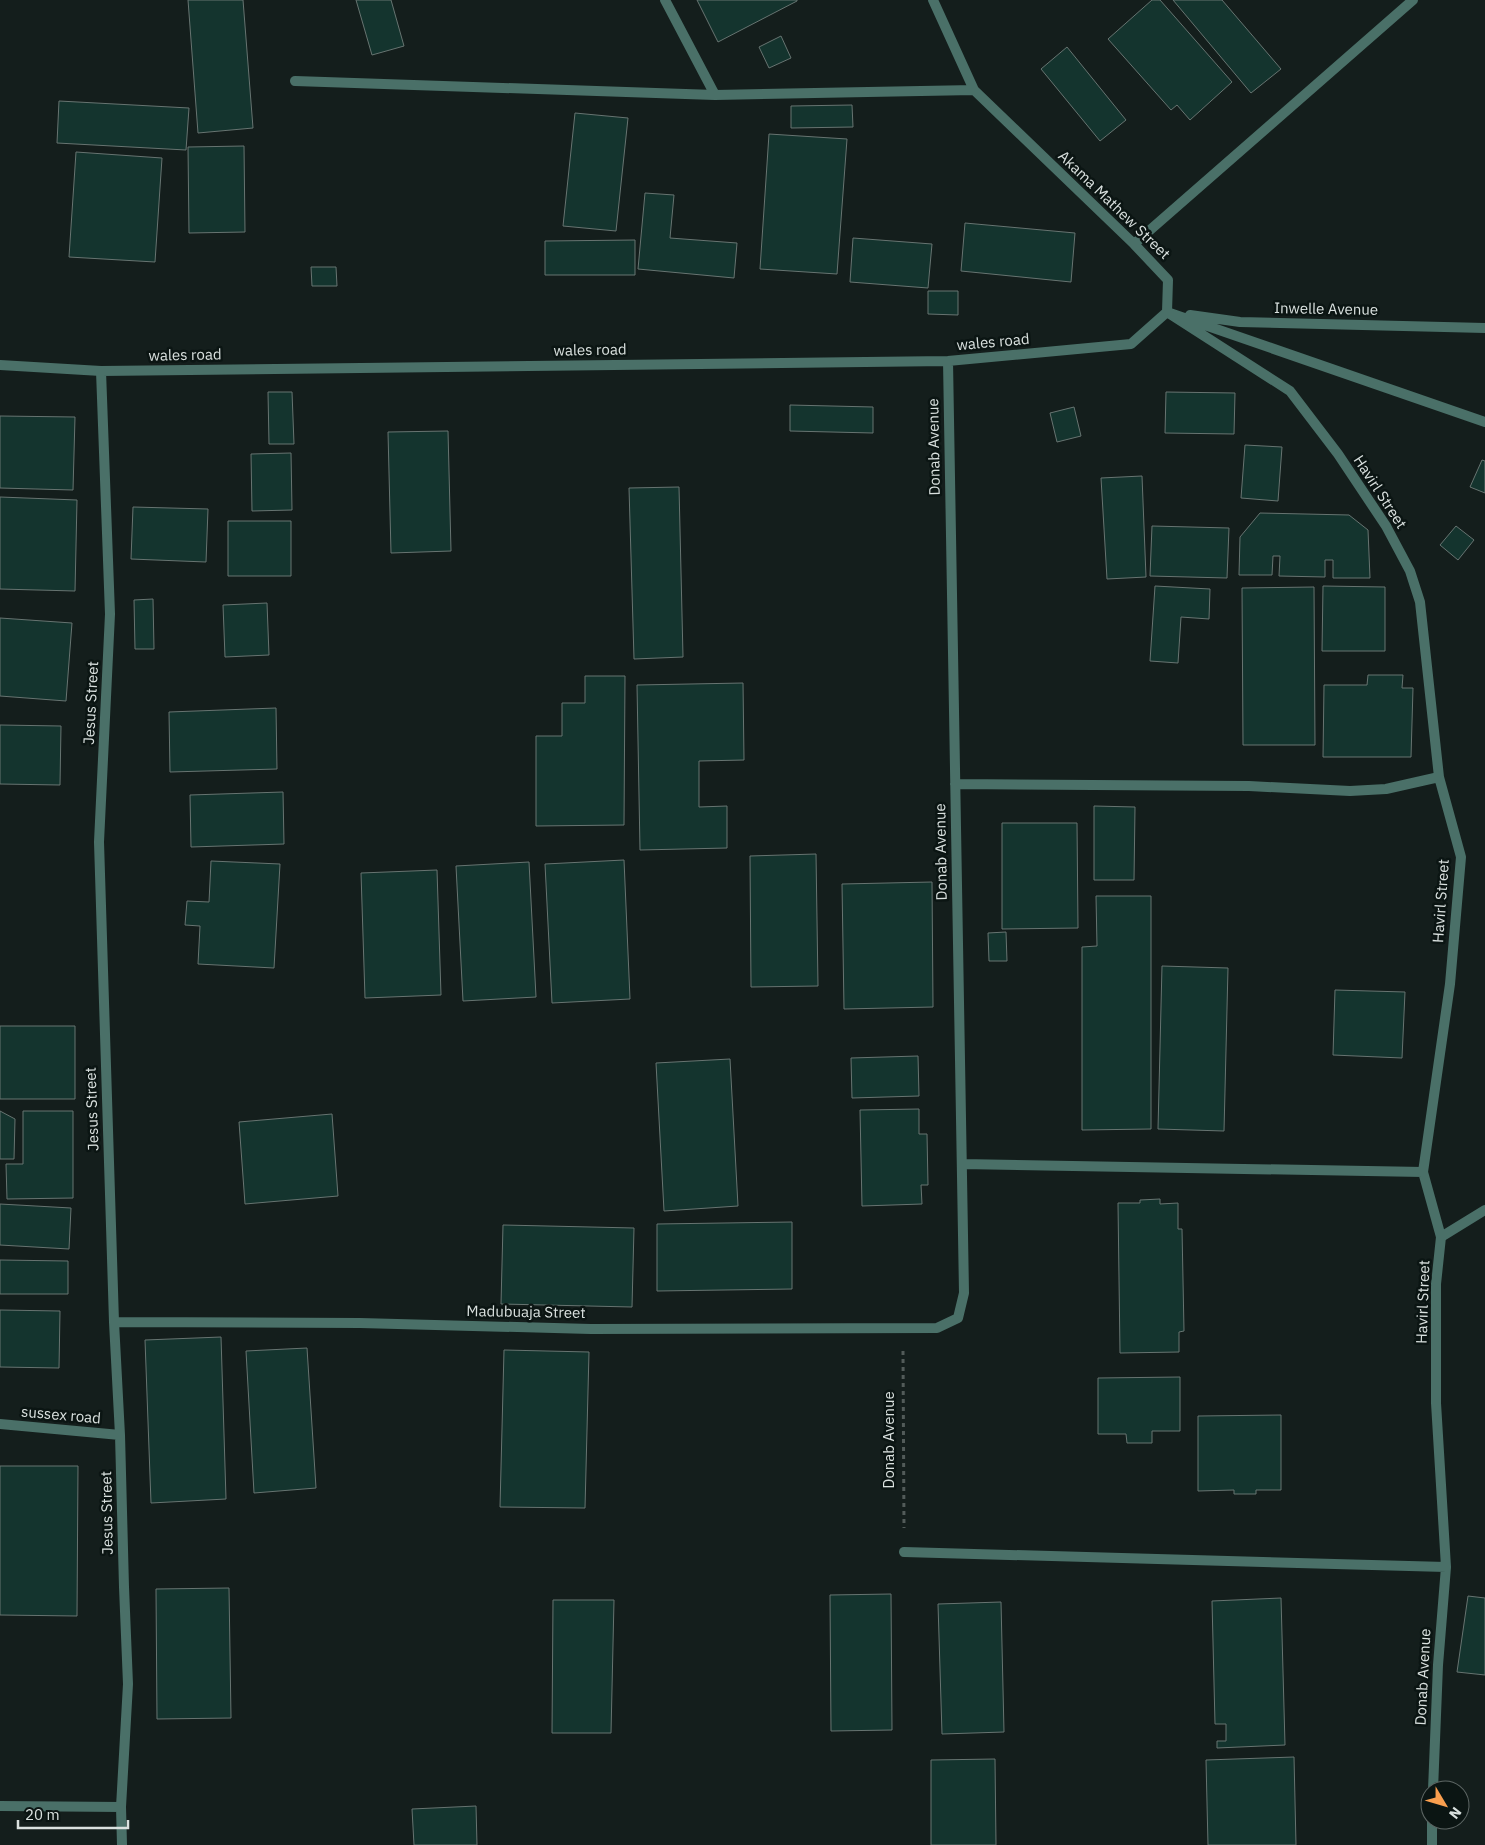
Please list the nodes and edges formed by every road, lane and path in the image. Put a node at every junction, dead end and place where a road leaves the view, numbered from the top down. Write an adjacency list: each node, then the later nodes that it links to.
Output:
1 (665, 0): 6 (street)
2 (932, 0): 5 (street, Akama Mathew Street)
3 (1413, 0): 7 (street)
4 (295, 81): 6 (street)
5 (974, 90): 6 (street); 7 (street, Akama Mathew Street)
6 (715, 95)
7 (1134, 244): 8 (street, Akama Mathew Street)
8 (1167, 312): 9 (street, Inwelle Avenue); 10 (street, wales road); 13 (street); 14 (street, Havirl Street)
9 (1485, 328)
10 (948, 361): 12 (street, wales road); 15 (street, Donab Avenue)
11 (0, 366): 12 (street, wales road)
12 (100, 371): 20 (street, Jesus Street)
13 (1485, 422)
14 (1439, 778): 15 (street); 17 (street, Havirl Street)
15 (955, 784): 16 (street, Donab Avenue)
16 (962, 1164): 17 (street); 22 (street, Donab Avenue)
17 (1423, 1172): 19 (street, Havirl Street)
18 (1485, 1210): 19 (street)
19 (1441, 1237): 26 (street, Havirl Street)
20 (114, 1322): 21 (street, Madubuaja Street); 24 (street, Jesus Street)
21 (903, 1328): 22 (street, Madubuaja Street); 25 (path, Donab Avenue)
22 (937, 1328)
23 (0, 1424): 24 (street, sussex road)
24 (120, 1435): 29 (street, Jesus Street)
25 (904, 1552): 26 (street)
26 (1446, 1567): 27 (street, Donab Avenue)
27 (1433, 1780)
28 (0, 1806): 29 (street)
29 (121, 1807): 31 (street, Jesus Street)
30 (1432, 1830): 32 (street)
31 (122, 1845)
32 (1432, 1845)

